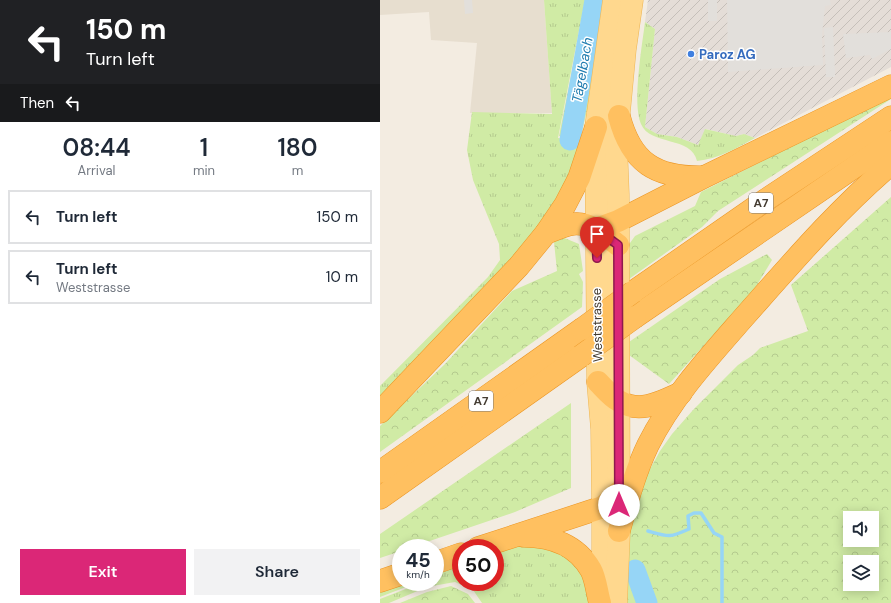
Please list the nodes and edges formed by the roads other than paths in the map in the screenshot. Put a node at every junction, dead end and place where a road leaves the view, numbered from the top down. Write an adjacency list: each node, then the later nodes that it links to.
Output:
1 (614, 0): 6 (main road, Weststrasse)
2 (632, 0): 4 (main road, Weststrasse)
3 (891, 86): 9 (highway)
4 (619, 116): 9 (highway); 10 (main road, Weststrasse)
5 (891, 117): 18 (highway, A7, bridge)
6 (596, 127): 11 (main road, Weststrasse); 12 (highway)
7 (891, 142): 20 (highway, A7, bridge)
8 (891, 164): 15 (highway)
9 (704, 177): 10 (highway)
10 (618, 221): 11 (highway); 13 (main road, Weststrasse)
11 (596, 229): 12 (highway); 13 (highway); 14 (main road, Weststrasse)
12 (546, 233): 17 (highway)
13 (618, 245): 16 (main road, Weststrasse)
14 (598, 382): 16 (highway); 21 (main road, Weststrasse)
15 (681, 393): 16 (highway); 22 (highway)
16 (618, 401): 19 (main road, Weststrasse)
17 (380, 412)
18 (380, 472)
19 (619, 492): 21 (highway); 22 (main road, Weststrasse)
20 (380, 498)
21 (603, 507): 23 (highway); 27 (main road, Weststrasse)
22 (619, 531): 28 (main road, Weststrasse)
23 (504, 540)
24 (504, 540): 27 (highway)
25 (392, 577): 26 (highway)
26 (380, 581)
27 (600, 603)
28 (616, 603)

